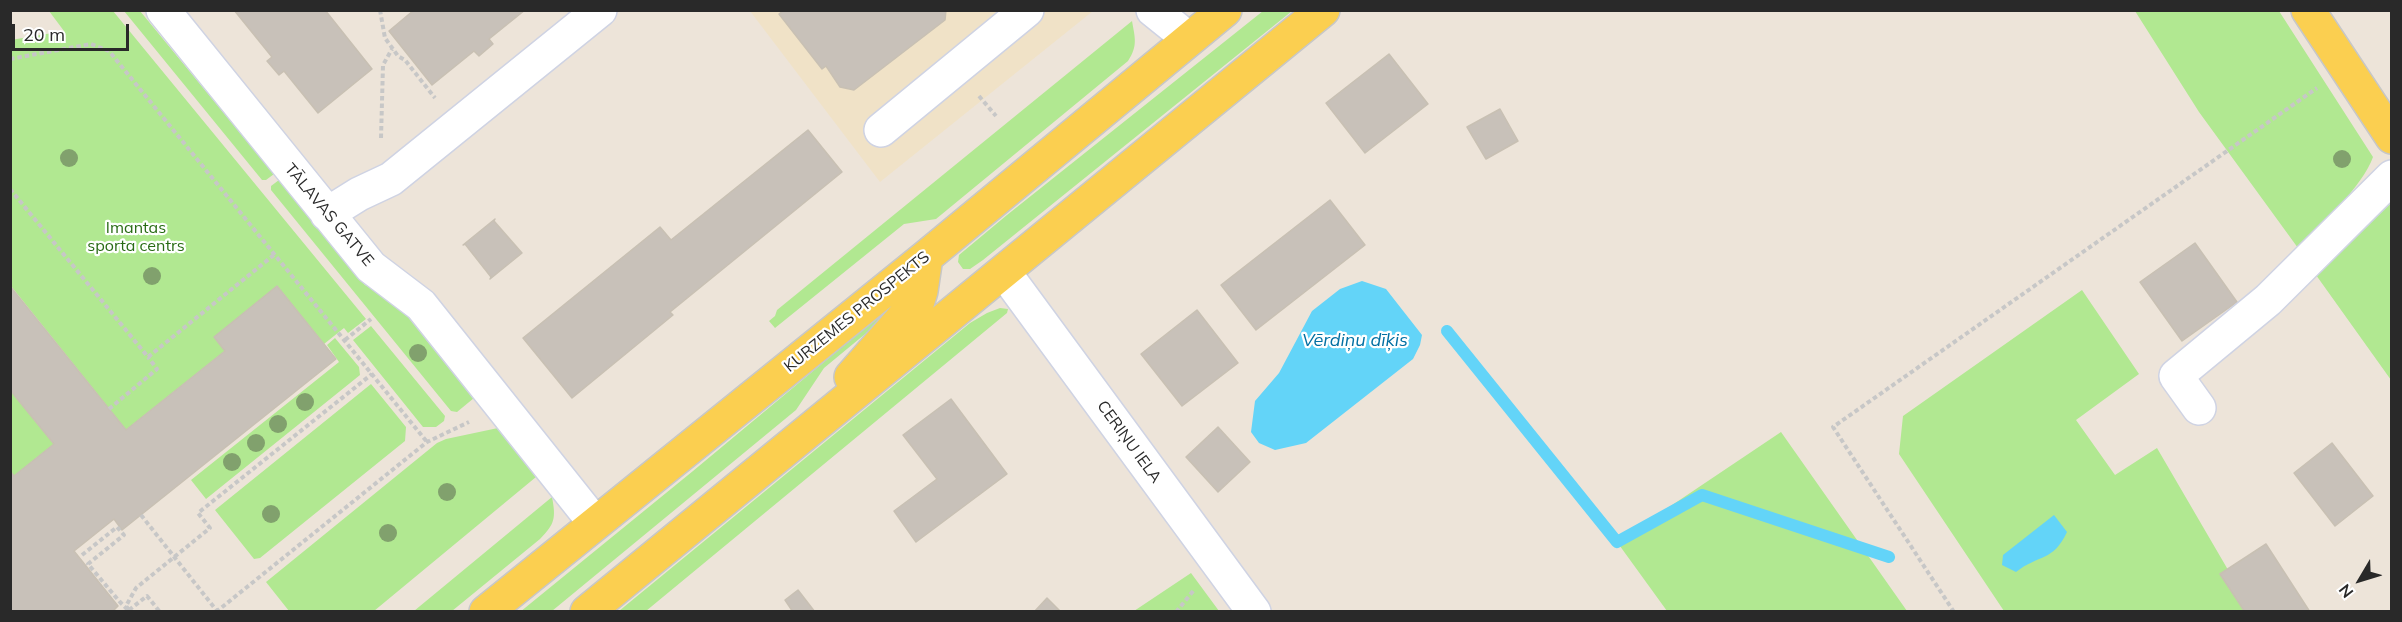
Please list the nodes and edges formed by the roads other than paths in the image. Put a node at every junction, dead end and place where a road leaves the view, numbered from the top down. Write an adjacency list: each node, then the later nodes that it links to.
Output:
1 (163, 10): 12 (street, TĀLAVAS GATVE)
2 (600, 10): 12 (street)
3 (1027, 10): 9 (street)
4 (1153, 10): 8 (street)
5 (1225, 10): 8 (main road, KURZEMES PROSPEKTS)
6 (1323, 10): 14 (main road)
7 (2308, 10): 10 (main road)
8 (1190, 39): 13 (main road, KURZEMES PROSPEKTS)
9 (881, 130)
10 (2391, 137)
11 (2391, 177): 15 (street)
12 (327, 214): 17 (street, TĀLAVAS GATVE)
13 (926, 257): 16 (main road); 17 (main road, KURZEMES PROSPEKTS)
14 (1004, 272): 16 (main road); 20 (street, CERIŅU IELA)
15 (2199, 408)
16 (829, 415): 19 (main road)
17 (594, 522): 18 (main road, KURZEMES PROSPEKTS)
18 (486, 612)
19 (586, 612)
20 (1254, 612)

